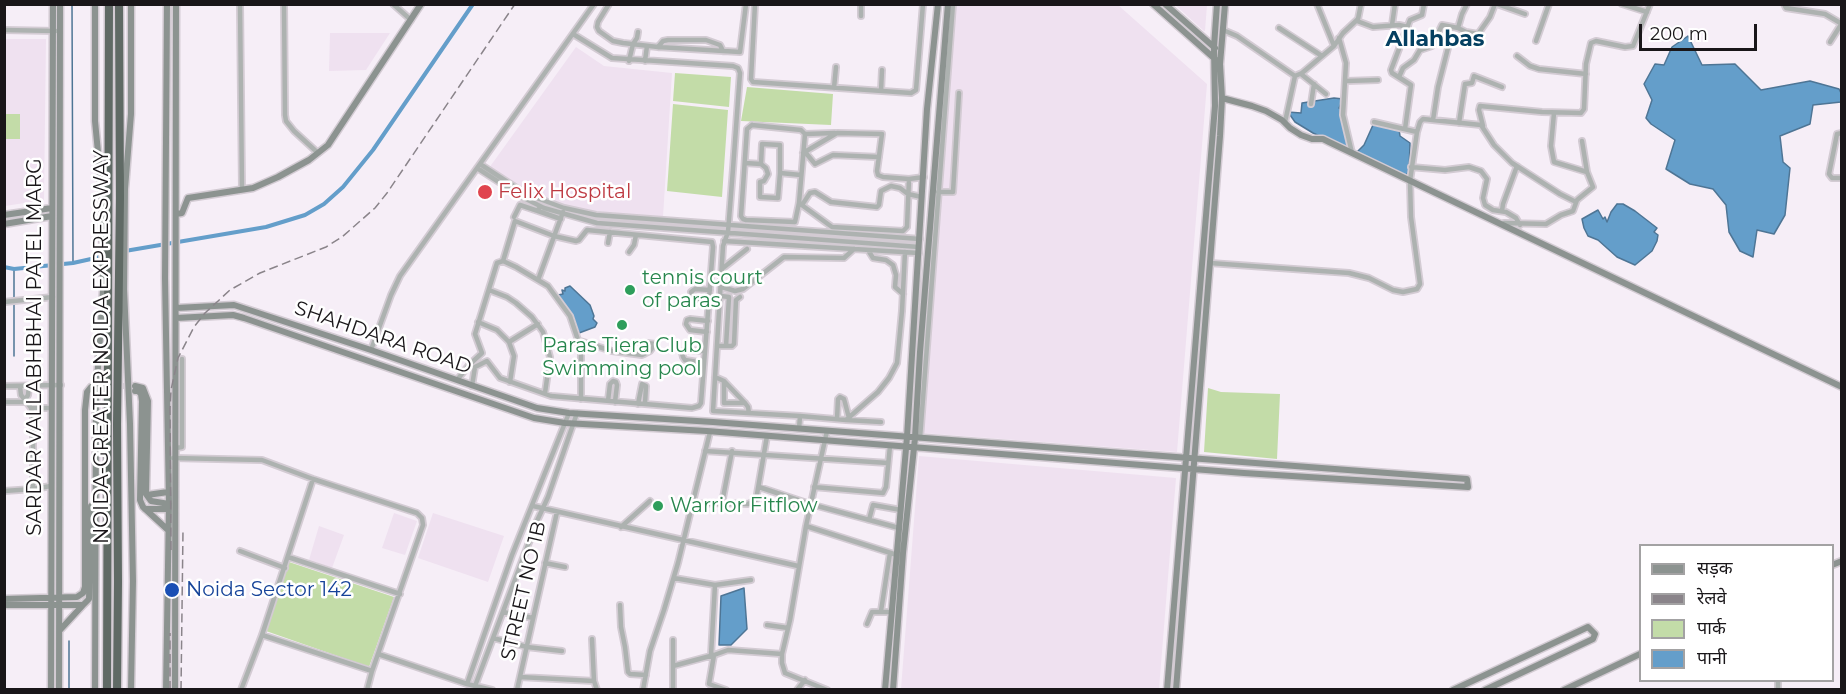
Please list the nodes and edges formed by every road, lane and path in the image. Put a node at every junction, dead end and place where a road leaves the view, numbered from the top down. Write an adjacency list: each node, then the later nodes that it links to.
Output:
1 (53, 4): 48 (street, SARDAR VALLABHBHAI PATEL MARG)
2 (60, 4): 48 (street, SARDAR VALLABHBHAI PATEL MARG)
3 (95, 4): 135 (street)
4 (109, 4): 135 (highway, NOIDA-GREATER NOIDA EXPRESSWAY)
5 (119, 4): 134 (highway, NOIDA-GREATER NOIDA EXPRESSWAY)
6 (131, 4): 134 (street)
7 (167, 4): 104 (street)
8 (176, 4): 105 (street)
9 (240, 4): 120 (street)
10 (284, 4): 101 (street)
11 (393, 4): 39 (street)
12 (421, 4): 39 (street)
13 (594, 4): 50 (street)
14 (609, 4): 55 (street)
15 (746, 4): 63 (street)
16 (755, 4): 81 (street)
17 (861, 4): 38 (street)
18 (923, 4): 53 (street)
19 (938, 4): 58 (street)
20 (948, 4): 100 (street)
21 (953, 4): 100 (street)
22 (1153, 4): 67 (street)
23 (1165, 4): 61 (street)
24 (1217, 4): 61 (street)
25 (1225, 4): 47 (street)
26 (1317, 4): 59 (street)
27 (1361, 4): 40 (street)
28 (1395, 4): 42 (street)
29 (1424, 4): 43 (street)
30 (1467, 4): 45 (street)
31 (1496, 4): 37 (street); 45 (street)
32 (1549, 4): 52 (street)
33 (1622, 4): 36 (street)
34 (1650, 4): 36 (street)
35 (1784, 4): 41 (street)
36 (1647, 12): 74 (street)
37 (1525, 14)
38 (861, 16)
39 (411, 20): 101 (street)
40 (1357, 21): 42 (street); 51 (street)
41 (1841, 24): 54 (street)
42 (1392, 26): 43 (street)
43 (1408, 27): 76 (street)
44 (1279, 28): 65 (street)
45 (1458, 28): 76 (street)
46 (4, 30): 48 (street)
47 (1223, 30): 64 (street); 75 (street)
48 (56, 31): 126 (street, SARDAR VALLABHBHAI PATEL MARG); 197 (street, SARDAR VALLABHBHAI PATEL MARG)
49 (638, 32): 55 (street)
50 (573, 34): 68 (street); 108 (street)
51 (1340, 38): 59 (street); 78 (street)
52 (1536, 41)
53 (920, 42): 58 (street); 62 (street)
54 (1830, 42)
55 (633, 44): 57 (street); 68 (street)
56 (1449, 44): 88 (street)
57 (647, 46): 60 (street); 69 (street)
58 (934, 46): 62 (street); 99 (street)
59 (1334, 46): 65 (street)
60 (658, 47): 63 (street); 63 (street)
61 (1214, 47): 64 (street); 67 (street)
62 (920, 50): 82 (street)
63 (723, 51)
64 (1221, 53): 70 (street)
65 (1322, 56): 73 (street)
66 (1517, 56): 74 (street)
67 (1214, 57): 70 (street); 243 (street)
68 (629, 61): 69 (street)
69 (645, 61): 111 (street)
70 (1220, 64): 85 (street)
71 (837, 67): 81 (street)
72 (882, 70): 82 (street)
73 (1301, 74): 75 (street); 79 (street)
74 (1586, 74): 87 (street)
75 (1295, 76): 89 (street)
76 (1399, 77): 93 (street)
77 (1378, 80): 78 (street)
78 (1346, 81): 103 (street)
79 (1314, 84): 84 (street); 86 (street)
80 (1502, 87): 91 (street)
81 (834, 88): 82 (street)
82 (881, 91)
83 (959, 93): 121 (street)
84 (1326, 93)
85 (1222, 98): 89 (street); 160 (street)
86 (1311, 104)
87 (1554, 113): 92 (street); 113 (street)
88 (1432, 120): 91 (street); 94 (street)
89 (1285, 122): 103 (street)
90 (1374, 122): 93 (street)
91 (1459, 123): 92 (street)
92 (1483, 126): 110 (street)
93 (1405, 129): 94 (street)
94 (1417, 132): 112 (street)
95 (837, 133): 97 (street); 102 (street); 106 (street)
96 (1842, 133): 117 (street)
97 (805, 134): 102 (street); 109 (street)
98 (1582, 141): 113 (street)
99 (925, 146): 100 (street); 116 (street)
100 (939, 147): 121 (street); 231 (street)
101 (318, 153): 120 (street)
102 (804, 153): 106 (street); 115 (street)
103 (1352, 153): 119 (street)
104 (166, 154): 105 (street); 240 (street)
105 (176, 155): 132 (street)
106 (879, 157): 118 (street)
107 (761, 164): 109 (street); 114 (street); 114 (street)
108 (478, 166): 127 (street); 129 (street); 184 (street)
109 (744, 166): 111 (street); 136 (street)
110 (1517, 166): 124 (street); 128 (street)
111 (733, 167): 140 (street)
112 (1411, 167): 119 (street); 128 (street)
113 (1587, 172): 124 (street)
114 (780, 173): 115 (street)
115 (801, 175): 125 (street)
116 (924, 177): 118 (street); 123 (street)
117 (1842, 178)
118 (909, 179): 122 (street)
119 (1410, 181): 137 (street); 160 (street)
120 (242, 190): 132 (street)
121 (938, 192): 231 (street)
122 (908, 194): 123 (street); 125 (street); 125 (street)
123 (922, 197): 147 (street)
124 (1576, 202): 139 (street)
125 (800, 204): 136 (street)
126 (52, 208): 130 (street); 131 (street, SARDAR VALLABHBHAI PATEL MARG)
127 (539, 208): 129 (street); 133 (street)
128 (1502, 211): 139 (street)
129 (563, 214): 140 (street); 141 (street); 146 (street)
130 (4, 215)
131 (52, 216): 138 (street); 169 (street, SARDAR VALLABHBHAI PATEL MARG)
132 (176, 216): 174 (street)
133 (514, 217)
134 (122, 219): 164 (highway, NOIDA-GREATER NOIDA EXPRESSWAY)
135 (105, 222): 165 (highway, NOIDA-GREATER NOIDA EXPRESSWAY)
136 (795, 222): 142 (street)
137 (1498, 222): 139 (street); 203 (street)
138 (4, 224)
139 (1520, 225)
140 (728, 226): 142 (street); 144 (street)
141 (698, 229): 144 (street); 148 (street)
142 (794, 230): 147 (street)
143 (610, 232): 145 (street); 146 (street); 150 (street)
144 (728, 232): 149 (street); 155 (street)
145 (636, 235): 148 (street); 151 (street)
146 (554, 236): 159 (street); 162 (street)
147 (920, 239): 155 (street)
148 (698, 240): 167 (street)
149 (724, 241): 153 (street); 161 (street)
150 (608, 243)
151 (634, 245): 156 (street); 158 (street)
152 (747, 249): 161 (street)
153 (855, 249): 154 (street); 163 (street)
154 (868, 250): 157 (street); 168 (street)
155 (919, 250): 157 (street); 230 (street)
156 (628, 252)
157 (905, 252): 168 (street)
158 (638, 253)
159 (503, 261): 162 (street); 166 (street)
160 (1210, 263): 244 (street)
161 (723, 268): 163 (street)
162 (538, 280): 180 (street)
163 (722, 287): 170 (street)
164 (121, 289): 317 (highway, NOIDA-GREATER NOIDA EXPRESSWAY); 318 (street)
165 (105, 290): 315 (street); 316 (highway, NOIDA-GREATER NOIDA EXPRESSWAY)
166 (489, 290): 177 (street); 178 (street)
167 (710, 290): 173 (street); 173 (street)
168 (903, 294): 221 (street)
169 (53, 296): 172 (street); 201 (street, SARDAR VALLABHBHAI PATEL MARG)
170 (721, 297): 182 (street); 183 (street)
171 (740, 297): 183 (street)
172 (4, 302)
173 (709, 302): 176 (street)
174 (176, 308): 175 (street); 184 (street, SHAHDARA ROAD)
175 (176, 318): 192 (street, SHAHDARA ROAD); 235 (street)
176 (708, 321): 179 (street); 179 (street)
177 (478, 322): 181 (street); 187 (street)
178 (538, 324): 181 (street); 204 (street)
179 (707, 332): 185 (street)
180 (580, 341): 188 (street); 205 (street)
181 (509, 342): 196 (street)
182 (718, 346): 183 (street); 193 (street)
183 (726, 346)
184 (371, 350): 186 (street, SHAHDARA ROAD)
185 (705, 351): 191 (street); 191 (street)
186 (380, 353): 192 (street); 194 (street, SHAHDARA ROAD)
187 (482, 353): 190 (street); 194 (street)
188 (644, 354)
189 (182, 359): 235 (street)
190 (487, 361): 196 (street); 202 (street)
191 (704, 363): 213 (street)
192 (376, 364): 223 (street, SHAHDARA ROAD)
193 (715, 377): 195 (street); 218 (street)
194 (457, 380): 202 (street, SHAHDARA ROAD)
195 (724, 381): 210 (street); 210 (street)
196 (510, 382): 204 (street)
197 (61, 385): 201 (street); 284 (street, SARDAR VALLABHBHAI PATEL MARG)
198 (4, 386): 199 (street)
199 (20, 386): 200 (street); 206 (street)
200 (28, 386): 201 (street); 206 (street)
201 (53, 386): 215 (street, SARDAR VALLABHBHAI PATEL MARG)
202 (472, 386): 216 (street, SHAHDARA ROAD)
203 (1842, 387)
204 (545, 393): 205 (street)
205 (581, 399): 207 (street)
206 (25, 401): 208 (street); 214 (street)
207 (608, 401): 209 (street); 209 (street)
208 (4, 402)
209 (615, 402): 211 (street)
210 (745, 403): 218 (street)
211 (638, 404): 212 (street); 212 (street)
212 (645, 404): 213 (street)
213 (673, 407): 222 (street)
214 (31, 408): 215 (street); 251 (street)
215 (52, 408): 248 (street, SARDAR VALLABHBHAI PATEL MARG)
216 (568, 413): 217 (street, SHAHDARA ROAD); 223 (street)
217 (577, 413): 222 (street, SHAHDARA ROAD); 224 (street)
218 (749, 413): 219 (street)
219 (802, 417): 220 (street); 225 (street)
220 (837, 419): 221 (street); 221 (street)
221 (848, 419): 228 (street)
222 (672, 420): 225 (street, SHAHDARA ROAD)
223 (565, 423): 224 (street, SHAHDARA ROAD); 259 (street)
224 (574, 423): 227 (street, SHAHDARA ROAD); 261 (street)
225 (802, 429): 226 (street, SHAHDARA ROAD)
226 (827, 431): 228 (street, SHAHDARA ROAD); 232 (street)
227 (710, 432): 229 (street, SHAHDARA ROAD); 237 (street)
228 (882, 435): 230 (street, SHAHDARA ROAD)
229 (767, 436): 232 (street, SHAHDARA ROAD); 239 (street)
230 (907, 437): 231 (street, SHAHDARA ROAD); 234 (street)
231 (918, 438): 236 (street); 243 (street, SHAHDARA ROAD)
232 (825, 441): 233 (street, SHAHDARA ROAD); 242 (street)
233 (890, 446): 234 (street, SHAHDARA ROAD); 245 (street)
234 (906, 447): 236 (street, SHAHDARA ROAD); 263 (street)
235 (176, 448): 241 (street)
236 (914, 448): 246 (street, SHAHDARA ROAD); 332 (street)
237 (705, 451): 238 (street); 257 (street)
238 (732, 452): 239 (street); 256 (street)
239 (764, 454): 242 (street); 249 (street)
240 (167, 458): 241 (street); 253 (street)
241 (176, 458): 247 (street); 320 (street)
242 (820, 458): 245 (street); 250 (street)
243 (1186, 458): 244 (street, SHAHDARA ROAD); 246 (street)
244 (1194, 459): 246 (street); 246 (street, SHAHDARA ROAD)
245 (888, 462): 250 (street)
246 (1189, 469): 333 (street); 334 (street)
247 (313, 479): 273 (street); 281 (street)
248 (51, 486): 251 (street); 283 (street, SARDAR VALLABHBHAI PATEL MARG)
249 (759, 487): 256 (street); 258 (street)
250 (814, 488): 258 (street)
251 (33, 489): 252 (street)
252 (4, 491)
253 (168, 492): 254 (street); 260 (street)
254 (147, 495): 260 (street); 262 (street)
255 (650, 501): 267 (street)
256 (722, 502): 257 (street)
257 (693, 504): 270 (street)
258 (810, 504): 265 (street); 266 (street)
259 (533, 506): 261 (street); 312 (street)
260 (169, 507): 262 (street); 269 (street)
261 (542, 508): 264 (street); 289 (street)
262 (145, 509): 269 (street)
263 (901, 510): 265 (street); 268 (street)
264 (557, 512): 267 (street); 274 (street, STREET NO 1B)
265 (869, 520): 268 (street)
266 (806, 526): 272 (street); 275 (street)
267 (621, 527): 270 (street)
268 (899, 528): 272 (street)
269 (168, 530): 319 (street)
270 (683, 541): 275 (street); 278 (street)
271 (240, 551): 277 (street)
272 (894, 554): 288 (street); 290 (street)
273 (288, 557): 277 (street); 281 (street)
274 (545, 563): 276 (street); 291 (street, STREET NO 1B)
275 (798, 566): 294 (street)
276 (565, 567)
277 (285, 568): 296 (street)
278 (674, 578): 280 (street); 308 (street)
279 (751, 580): 280 (street)
280 (715, 585): 304 (street)
281 (400, 594): 302 (street)
282 (4, 599): 283 (street)
283 (51, 601): 284 (street); 285 (street); 313 (street, SARDAR VALLABHBHAI PATEL MARG)
284 (60, 601): 286 (street); 286 (street); 295 (street, SARDAR VALLABHBHAI PATEL MARG)
285 (4, 605)
286 (83, 605): 295 (street)
287 (620, 605): 308 (street)
288 (882, 611): 290 (street); 292 (street)
289 (503, 612): 291 (street); 297 (street)
290 (892, 612): 331 (street)
291 (533, 618): 300 (street, STREET NO 1B)
292 (867, 624)
293 (767, 625): 294 (street)
294 (788, 628): 303 (street)
295 (60, 630): 314 (street, SARDAR VALLABHBHAI PATEL MARG)
296 (262, 635): 307 (street); 321 (street)
297 (493, 638): 300 (street); 312 (street)
298 (592, 639): 311 (street)
299 (674, 640): 306 (street)
300 (526, 647): 301 (street); 309 (street, STREET NO 1B)
301 (562, 651)
302 (378, 654): 307 (street); 312 (street)
303 (782, 654): 304 (street); 310 (street)
304 (712, 655): 306 (street); 328 (street)
305 (1639, 655): 337 (street)
306 (673, 666): 327 (street)
307 (372, 671): 322 (street)
308 (646, 675): 326 (street)
309 (520, 677): 311 (street); 324 (street, STREET NO 1B)
310 (805, 680): 329 (street); 330 (street)
311 (594, 681): 325 (street)
312 (470, 686): 323 (street)
313 (51, 690)
314 (59, 690)
315 (95, 690)
316 (106, 690)
317 (117, 690)
318 (131, 690)
319 (166, 690)
320 (175, 690)
321 (241, 690)
322 (367, 690)
323 (492, 690)
324 (517, 690)
325 (597, 690)
326 (643, 690)
327 (674, 690)
328 (726, 690)
329 (797, 690)
330 (826, 690)
331 (885, 690)
332 (892, 690)
333 (1167, 690)
334 (1176, 690)
335 (1453, 690): 336 (street)
336 (1485, 690)
337 (1564, 690)

